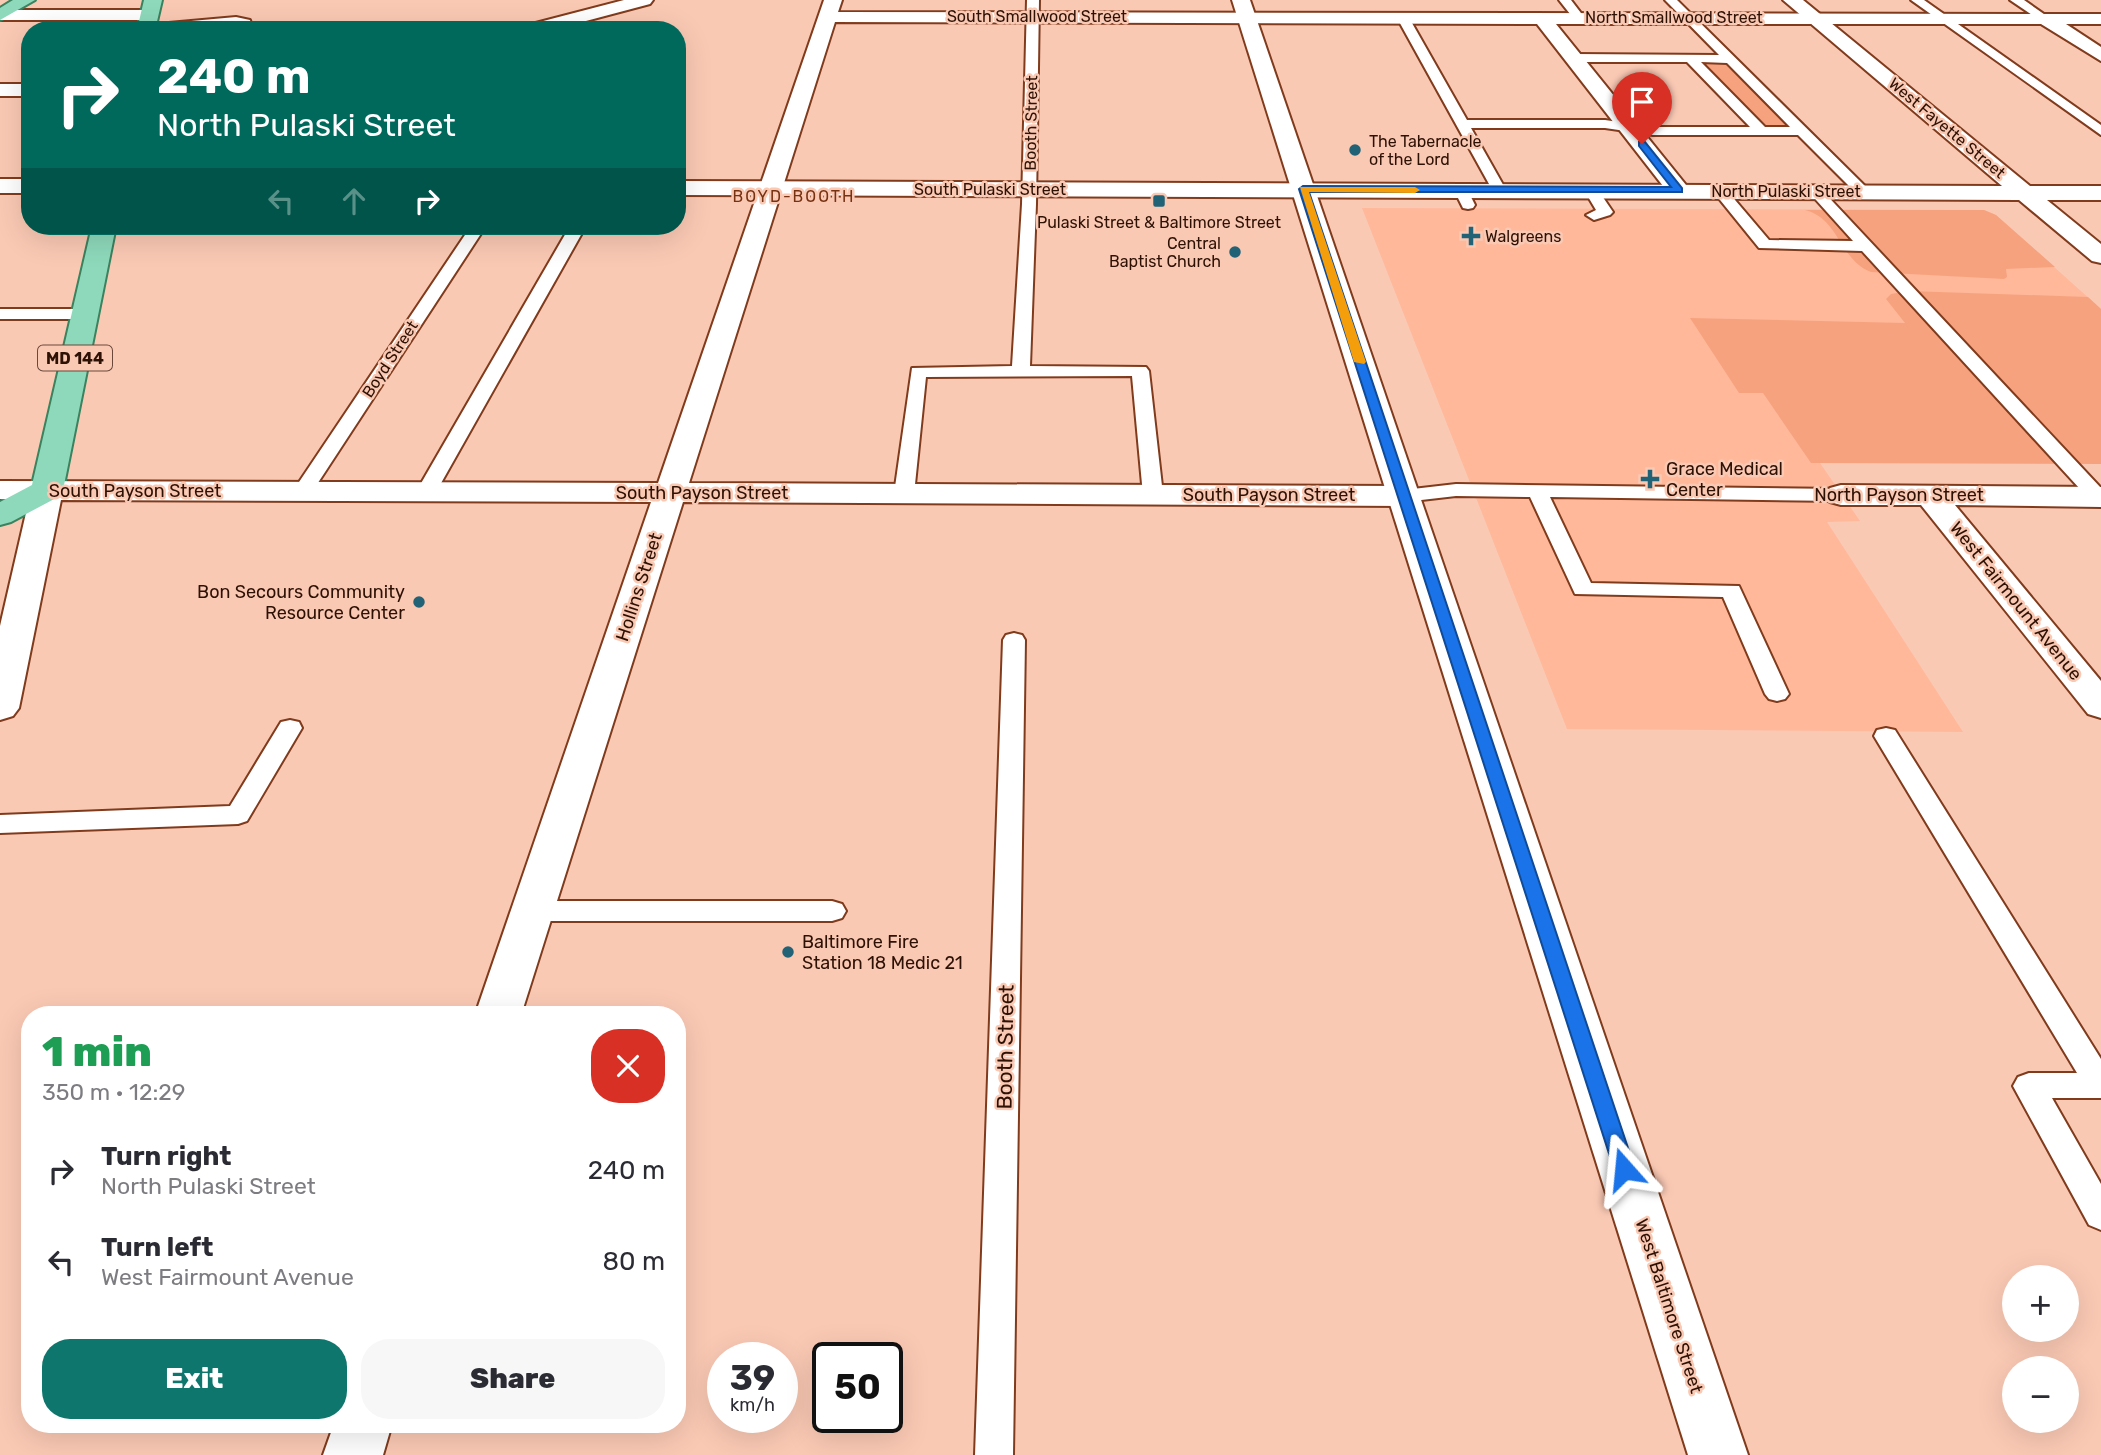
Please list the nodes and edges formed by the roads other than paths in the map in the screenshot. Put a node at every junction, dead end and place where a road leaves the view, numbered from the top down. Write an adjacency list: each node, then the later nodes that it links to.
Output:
1 (26, 0): 12 (main road)
2 (644, 0): 8 (street)
3 (1565, 0): 15 (lane)
4 (1671, 0): 17 (lane)
5 (1792, 0): 18 (street, West Fayette Street)
6 (1917, 0): 19 (lane)
7 (2015, 0): 20 (lane)
8 (622, 6): 23 (street); 24 (street)
9 (830, 8): 10 (street, South Smallwood Street); 39 (street, Hollins Street)
10 (1033, 8): 11 (street, South Smallwood Street); 40 (lane, Booth Street)
11 (1244, 8): 13 (street, North Smallwood Street); 41 (street, West Baltimore Street)
12 (0, 15): 16 (street)
13 (1402, 16): 14 (street, North Smallwood Street); 31 (lane)
14 (1541, 17): 15 (street, North Smallwood Street); 26 (street)
15 (1578, 17): 17 (street, North Smallwood Street)
16 (148, 18): 22 (lane)
17 (1688, 18): 18 (street, North Smallwood Street); 28 (lane)
18 (1814, 18): 19 (street, North Smallwood Street); 48 (street, West Fayette Street)
19 (1942, 18): 20 (street, North Smallwood Street); 35 (lane)
20 (2045, 19): 21 (street, North Smallwood Street); 25 (street)
21 (2101, 19)
22 (241, 21)
23 (564, 21)
24 (612, 21)
25 (2101, 55)
26 (1574, 58): 27 (lane); 32 (street)
27 (1691, 59): 28 (lane); 33 (lane)
28 (1730, 59): 34 (lane)
29 (0, 90): 30 (street)
30 (21, 90)
31 (1462, 124): 32 (lane); 42 (lane)
32 (1629, 128): 33 (lane); 44 (street)
33 (1761, 131): 34 (lane)
34 (1802, 131): 47 (lane)
35 (2101, 131)
36 (0, 186): 37 (street)
37 (21, 186)
38 (686, 188): 39 (street, South Pulaski Street)
39 (771, 188): 40 (street, South Pulaski Street); 64 (street, Hollins Street)
40 (1029, 189): 41 (street, South Pulaski Street); 58 (lane, Booth Street)
41 (1303, 189): 42 (street, North Pulaski Street); 68 (street, West Baltimore Street)
42 (1499, 190): 43 (street, North Pulaski Street)
43 (1591, 190): 44 (street, North Pulaski Street); 50 (lane)
44 (1678, 190): 45 (street, North Pulaski Street)
45 (1719, 190): 46 (street, North Pulaski Street); 54 (lane)
46 (1815, 191): 47 (street, North Pulaski Street); 54 (lane)
47 (1862, 191): 48 (street, North Pulaski Street)
48 (2025, 192): 49 (street, North Pulaski Street); 55 (street, West Fayette Street)
49 (2101, 193)
50 (1594, 215)
51 (102, 235): 57 (main road, MD 144)
52 (472, 235): 61 (lane, Boyd Street)
53 (573, 235): 63 (lane)
54 (1866, 246): 70 (lane)
55 (2101, 256)
56 (0, 314): 57 (lane)
57 (85, 314): 60 (main road, MD 144)
58 (1021, 372): 65 (lane); 66 (lane)
59 (0, 490): 60 (street, South Payson Street)
60 (47, 490): 61 (street, South Payson Street); 71 (main road); 75 (street)
61 (303, 491): 63 (street, South Payson Street)
62 (1537, 491): 67 (lane, North Payson Street); 68 (lane, North Payson Street); 73 (lane)
63 (426, 492): 64 (street, South Payson Street)
64 (670, 493): 65 (street, South Payson Street); 79 (street, Hollins Street)
65 (904, 494): 66 (street, South Payson Street)
66 (1153, 495): 68 (street, South Payson Street)
67 (1841, 495): 69 (street, North Payson Street)
68 (1404, 496): 87 (street, West Baltimore Street)
69 (1930, 496): 70 (street, North Payson Street); 74 (street, West Fairmount Avenue)
70 (2100, 497)
71 (0, 515)
72 (1014, 640): 86 (lane, Booth Street)
73 (1777, 694)
74 (2101, 706)
75 (0, 708)
76 (290, 728): 78 (lane)
77 (1886, 736): 82 (lane)
78 (0, 824)
79 (532, 911): 80 (lane); 81 (street, Hollins Street)
80 (832, 911)
81 (501, 1006)
82 (2101, 1085): 83 (lane)
83 (2101, 1215)
84 (360, 1433): 85 (street)
85 (353, 1455)
86 (994, 1455)
87 (1718, 1455)

